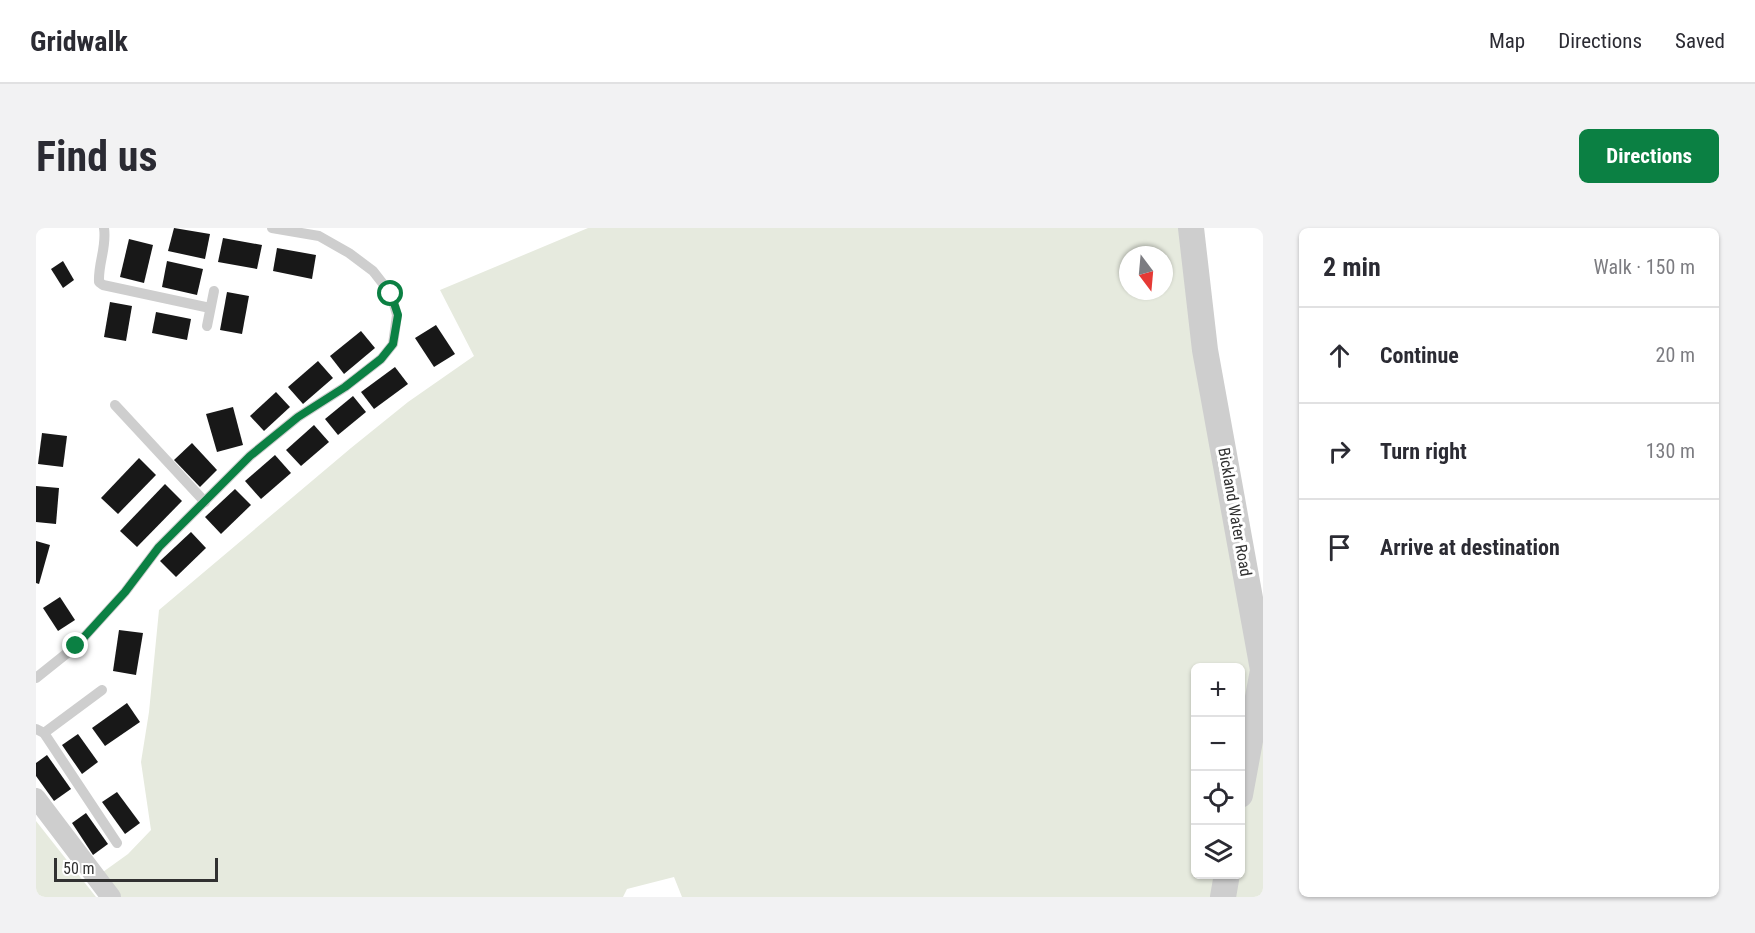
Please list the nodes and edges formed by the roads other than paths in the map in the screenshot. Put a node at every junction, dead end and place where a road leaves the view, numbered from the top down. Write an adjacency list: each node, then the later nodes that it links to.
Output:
1 (104, 228): 5 (lane)
2 (272, 228): 8 (lane)
3 (1191, 228): 9 (street, Bickland Water Road)
4 (214, 291): 5 (lane)
5 (210, 308): 6 (lane)
6 (207, 326)
7 (115, 405): 8 (lane)
8 (205, 502): 10 (lane)
9 (1261, 644): 13 (street, Bickland Water Road)
10 (36, 678)
11 (102, 690): 12 (lane)
12 (40, 731): 15 (lane)
13 (1244, 771)
14 (36, 798): 17 (street)
15 (117, 843)
16 (1226, 879): 18 (street)
17 (111, 897)
18 (1223, 897)

